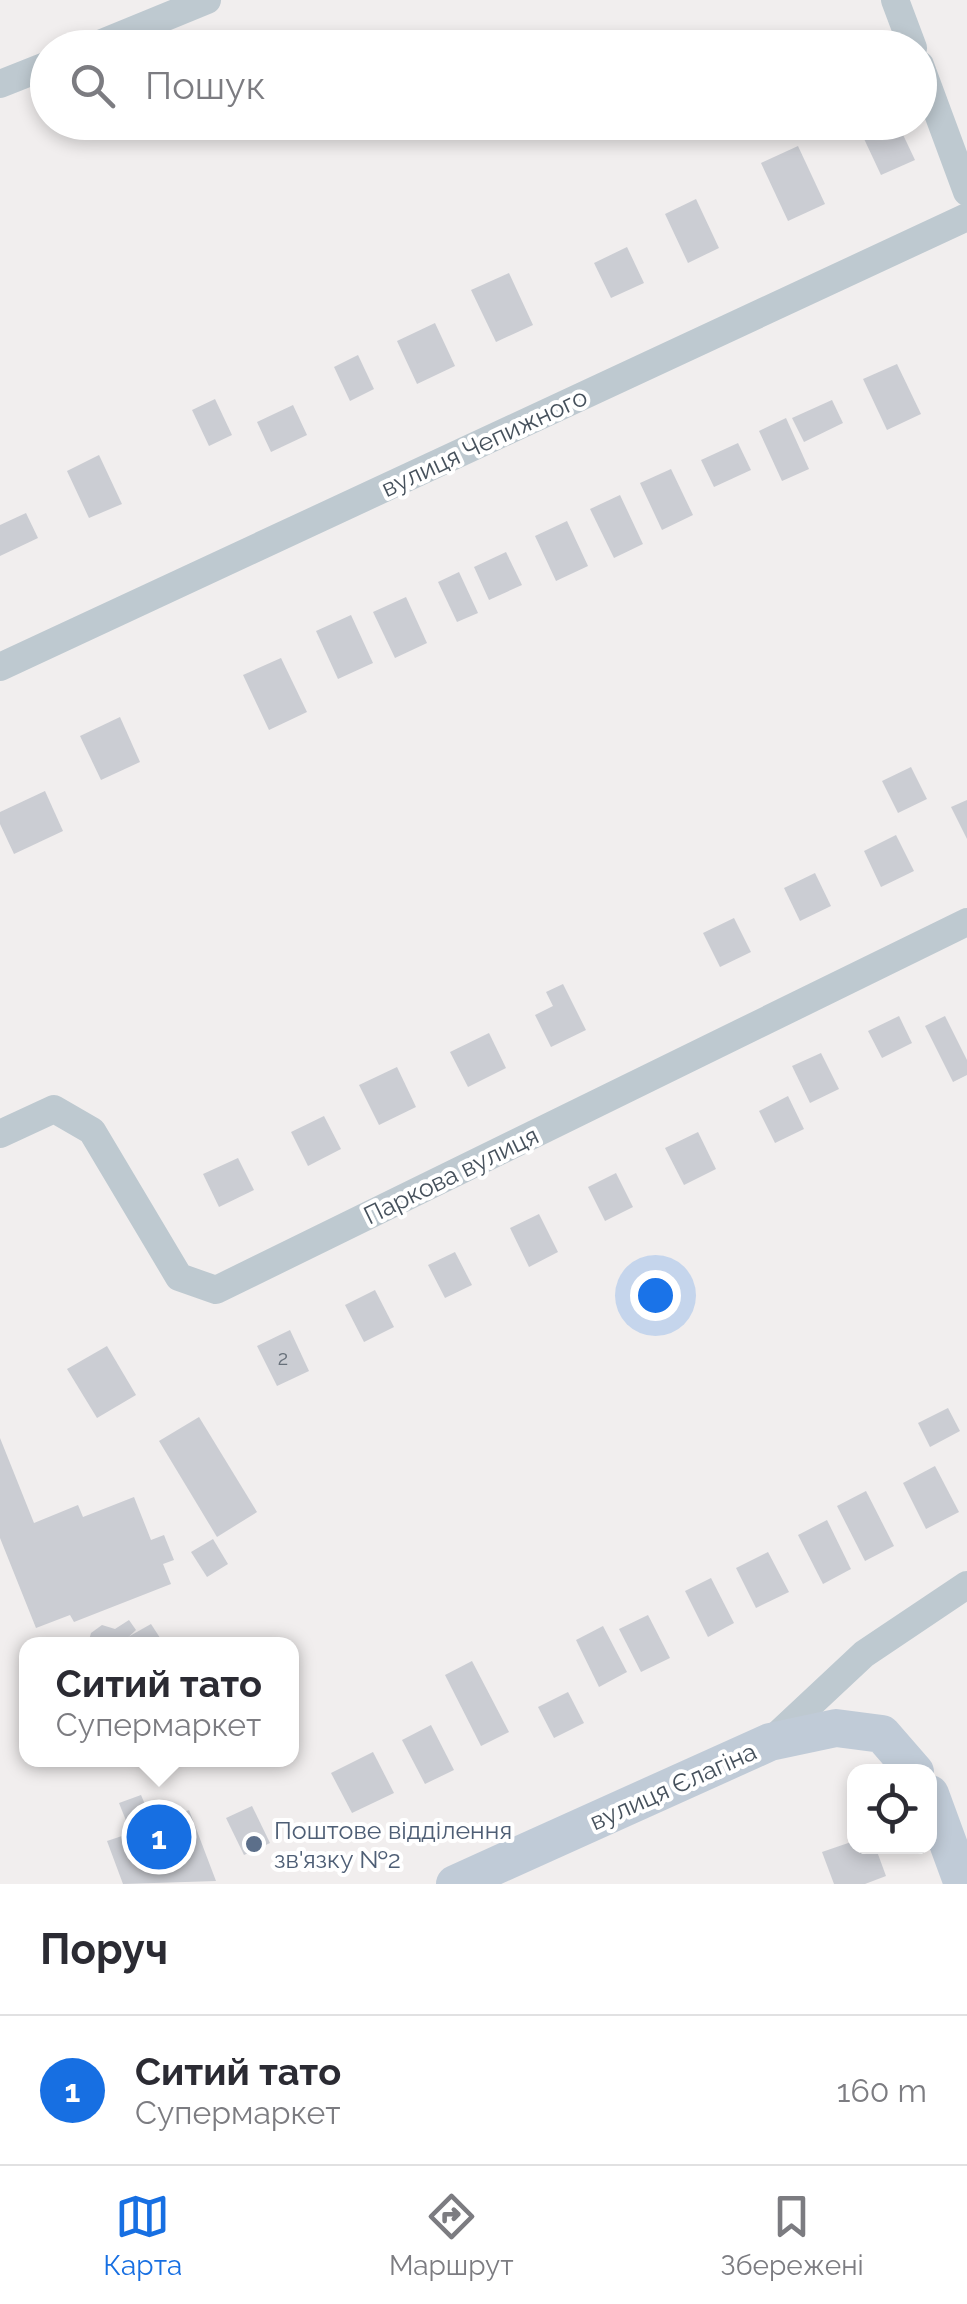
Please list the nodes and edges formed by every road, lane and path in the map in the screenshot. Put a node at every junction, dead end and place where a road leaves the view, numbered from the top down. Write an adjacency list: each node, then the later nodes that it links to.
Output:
1 (207, 0): 3 (street)
2 (896, 0): 4 (street)
3 (134, 30)
4 (907, 30)
5 (30, 72): 6 (street)
6 (0, 84)
7 (937, 110): 8 (street)
8 (967, 192)
9 (967, 217): 10 (street, вулиця Чепижного)
10 (0, 667)
11 (967, 922): 12 (street, Паркова вулиця)
12 (0, 1134)
13 (967, 1585): 14 (street, вулиця Єлагіна)
14 (770, 1742): 15 (main road); 17 (main road, вулиця Єлагіна)
15 (907, 1764)
16 (937, 1813): 18 (main road)
17 (480, 1879)
18 (963, 1884)

